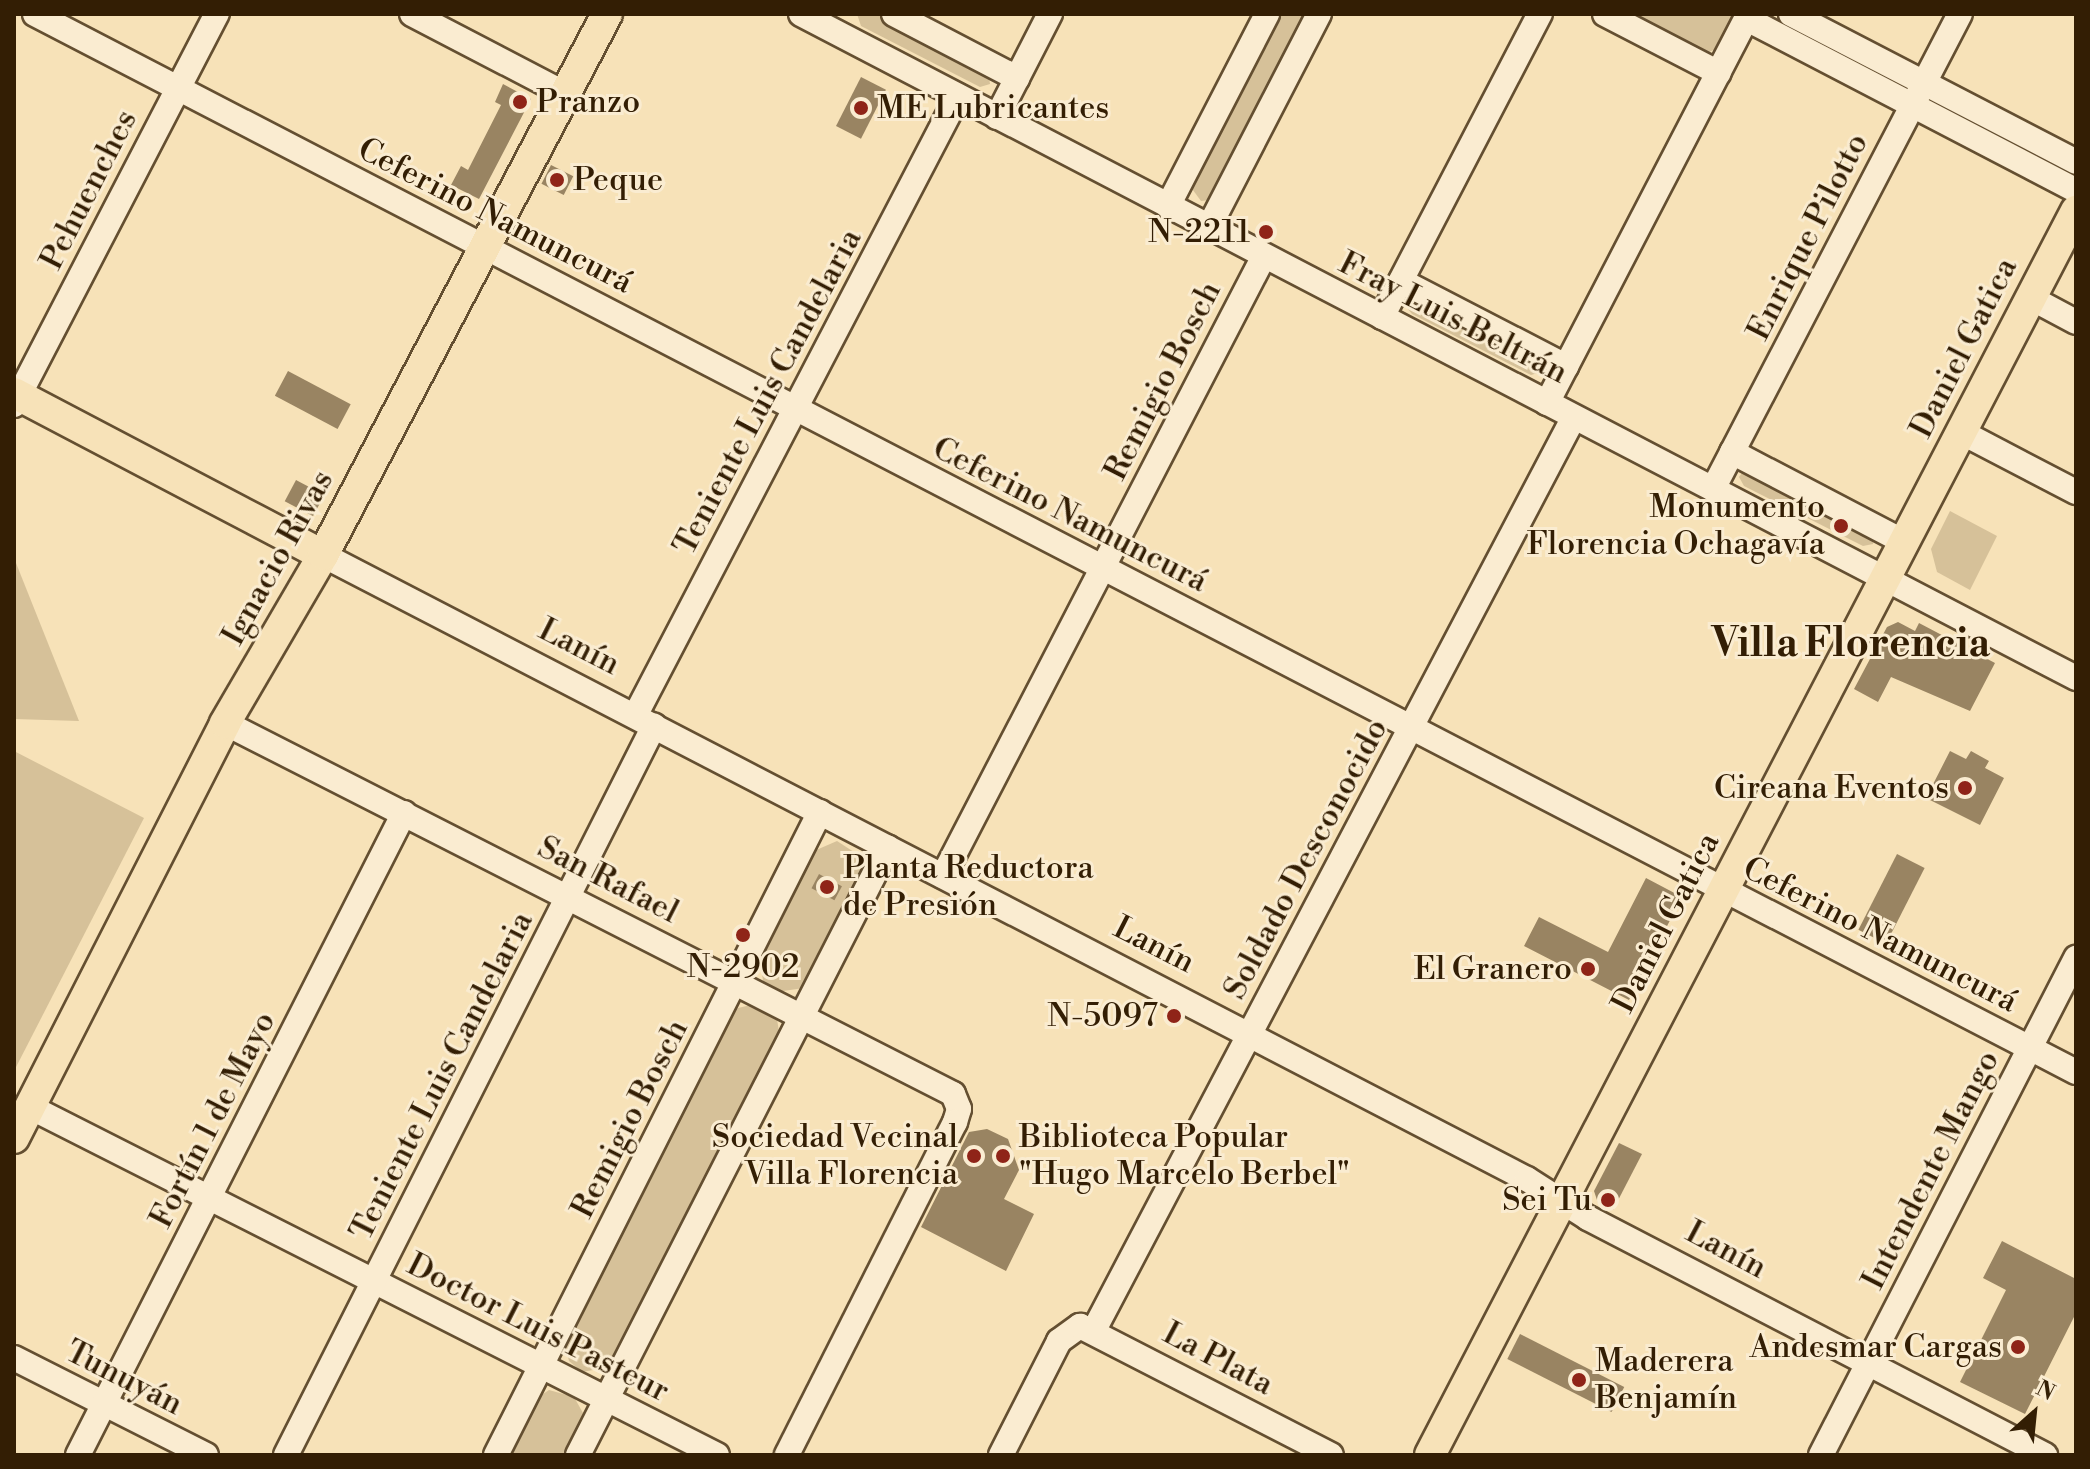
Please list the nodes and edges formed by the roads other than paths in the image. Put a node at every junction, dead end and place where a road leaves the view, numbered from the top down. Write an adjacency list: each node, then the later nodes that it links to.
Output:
1 (35, 14): 19 (street, Ceferino Namuncurá)
2 (217, 14): 19 (street, Pehuenches)
3 (412, 14): 20 (street)
4 (607, 14): 20 (main road, Ignacio Rivas)
5 (801, 14): 15 (street, Fray Luis Beltrán)
6 (894, 14): 17 (street)
7 (1050, 14): 17 (street)
8 (1267, 14): 26 (street)
9 (1319, 14): 28 (street)
10 (1540, 14): 31 (street)
11 (1605, 14): 16 (street)
12 (1791, 14): 18 (street)
13 (1960, 14): 18 (street, Enrique Pilotto)
14 (1748, 17): 16 (street); 22 (street)
15 (836, 22): 21 (street, Fray Luis Beltrán)
16 (1719, 73): 35 (street)
17 (1017, 78): 23 (street)
18 (1924, 83): 22 (street, Enrique Pilotto); 24 (street)
19 (178, 88): 29 (street, Ceferino Namuncurá); 36 (street, Pehuenches)
20 (566, 94): 29 (main road, Ignacio Rivas)
21 (958, 96): 23 (street, Fray Luis Beltrán); 38 (street, Teniente Luis Candelaria)
22 (1912, 105): 25 (street); 41 (street, Enrique Pilotto)
23 (997, 117): 26 (street, Fray Luis Beltrán)
24 (2076, 162)
25 (2076, 190)
26 (1168, 206): 28 (street, Fray Luis Beltrán)
27 (2076, 211): 32 (main road, Daniel Gatica)
28 (1209, 227): 30 (street, Fray Luis Beltrán)
29 (485, 247): 38 (street, Ceferino Namuncurá); 45 (main road, Ignacio Rivas)
30 (1264, 256): 33 (street, Fray Luis Beltrán); 46 (street, Remigio Bosch)
31 (1401, 281): 33 (street); 35 (street, Fray Luis Beltrán)
32 (2031, 298): 34 (street); 40 (main road, Daniel Gatica)
33 (1382, 317): 37 (street, Fray Luis Beltrán)
34 (2076, 322)
35 (1566, 366): 37 (street)
36 (16, 398): 45 (main road, Lanín)
37 (1547, 403): 39 (street, Fray Luis Beltrán)
38 (795, 408): 46 (street, Ceferino Namuncurá); 49 (street, Teniente Luis Candelaria)
39 (1574, 417): 42 (street, Fray Luis Beltrán); 51 (street, Soldado Desconocido)
40 (1961, 432): 43 (street); 44 (main road, Daniel Gatica)
41 (1732, 452): 42 (street, Enrique Pilotto); 44 (street)
42 (1713, 489): 47 (street, Fray Luis Beltrán)
43 (2076, 492)
44 (1904, 542): 47 (main road, Daniel Gatica)
45 (323, 555): 49 (street, Lanín); 50 (main road, Ignacio Rivas)
46 (1102, 567): 51 (street, Ceferino Namuncurá); 55 (street, Remigio Bosch)
47 (1885, 579): 48 (street, Fray Luis Beltrán); 56 (main road, Daniel Gatica)
48 (2076, 678)
49 (644, 721): 52 (street, Lanín); 57 (street, Teniente Luis Candelaria)
50 (225, 723): 53 (street, San Rafael); 64 (main road, Ignacio Rivas)
51 (1411, 727): 56 (street, Ceferino Namuncurá); 61 (street, Soldado Desconocido)
52 (820, 812): 54 (street, Lanín); 59 (street, Remigio Bosch)
53 (404, 813): 57 (street, San Rafael); 66 (street, Fortín 1 de Mayo)
54 (888, 847): 55 (street, Lanín); 60 (street)
55 (943, 876): 61 (street, Lanín)
56 (1724, 890): 62 (street, Ceferino Namuncurá); 67 (main road, Daniel Gatica)
57 (568, 896): 59 (street, San Rafael); 68 (street, Teniente Luis Candelaria)
58 (2076, 958): 62 (street, Intendente Mango)
59 (735, 981): 60 (street, San Rafael); 72 (street, Remigio Bosch)
60 (802, 1014): 73 (street); 81 (street, San Rafael)
61 (1249, 1035): 67 (street, Lanín); 69 (street, Soldado Desconocido)
62 (2030, 1048): 63 (street, Ceferino Namuncurá); 71 (street, Intendente Mango)
63 (2076, 1072)
64 (30, 1107): 65 (main road, Ignacio Rivas); 66 (street, Doctor Luis Pasteur)
65 (14, 1138)
66 (209, 1197): 68 (street, Doctor Luis Pasteur); 74 (street, Fortín 1 de Mayo)
67 (1562, 1202): 71 (street, Lanín); 84 (main road, Daniel Gatica)
68 (374, 1281): 72 (street, Doctor Luis Pasteur); 77 (street, Teniente Luis Candelaria)
69 (1084, 1329): 82 (street, Soldado Desconocido); 83 (street, La Plata)
70 (14, 1358): 74 (street, Tunuyán)
71 (1867, 1364): 85 (street, Intendente Mango); 86 (street, Lanín)
72 (541, 1366): 73 (street, Doctor Luis Pasteur); 78 (street, Remigio Bosch)
73 (606, 1399): 79 (street); 80 (street, Doctor Luis Pasteur)
74 (104, 1404): 75 (street, Fortín 1 de Mayo); 76 (street, Tunuyán)
75 (78, 1455)
76 (206, 1455)
77 (286, 1455)
78 (496, 1455)
79 (578, 1455)
80 (717, 1455)
81 (787, 1455)
82 (1001, 1455)
83 (1331, 1455)
84 (1430, 1455)
85 (1821, 1455)
86 (2045, 1455)

